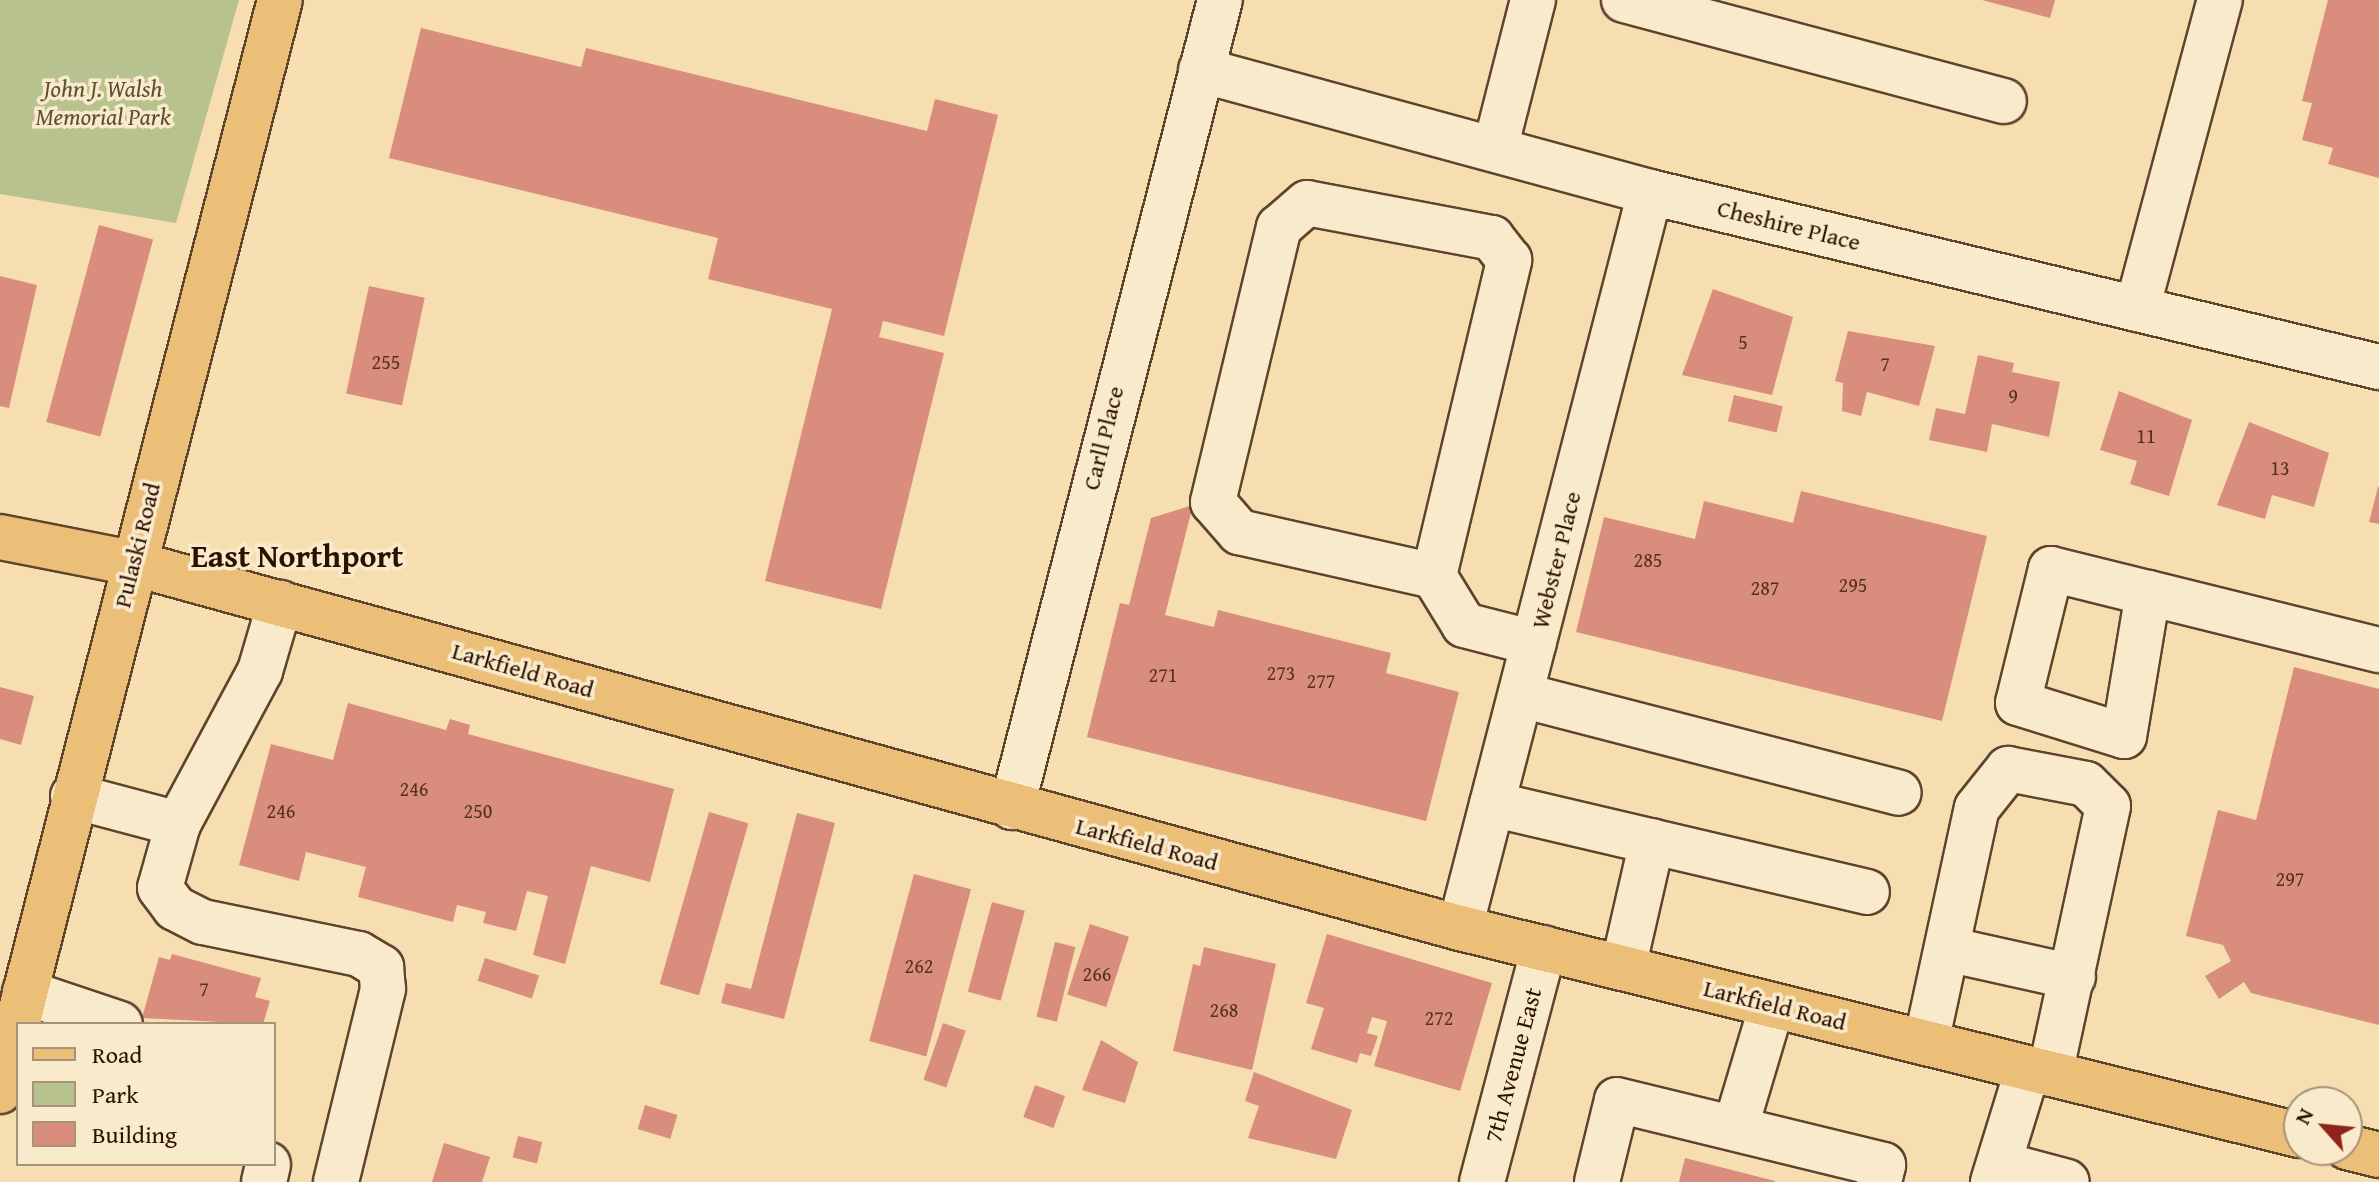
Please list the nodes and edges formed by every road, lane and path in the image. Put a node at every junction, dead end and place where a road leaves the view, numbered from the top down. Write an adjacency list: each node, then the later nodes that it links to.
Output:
1 (280, 0): 13 (main road, Pulaski Road)
2 (1220, 0): 6 (street, Carll Place)
3 (1533, 0): 8 (street)
4 (1624, 0): 7 (street)
5 (2220, 0): 10 (street)
6 (1201, 70): 8 (street, Cheshire Place); 23 (street, Carll Place)
7 (2004, 101)
8 (1496, 145): 9 (street, Cheshire Place)
9 (1650, 192): 10 (street, Cheshire Place); 17 (street, Webster Place)
10 (2137, 309): 11 (street, Cheshire Place)
11 (2379, 367)
12 (0, 537): 13 (main road, Larkfield Road)
13 (132, 563): 16 (main road, Larkfield Road); 21 (main road, Pulaski Road)
14 (1434, 576): 14 (street); 17 (street)
15 (2148, 593): 18 (street)
16 (280, 603): 23 (main road, Larkfield Road); 24 (street)
17 (1534, 643): 19 (street, Webster Place)
18 (2379, 650)
19 (1521, 695): 20 (street); 22 (street, Webster Place)
20 (1899, 793)
21 (73, 796): 24 (street); 32 (main road, Pulaski Road)
22 (1492, 804): 25 (street); 27 (street, Webster Place)
23 (1012, 807): 27 (main road, Larkfield Road)
24 (178, 824): 44 (street)
25 (1652, 841): 26 (street); 30 (street)
26 (1867, 892)
27 (1460, 928): 28 (main road, Larkfield Road)
28 (1544, 948): 30 (main road, Larkfield Road); 45 (street, 7th Avenue East)
29 (1947, 949): 31 (street); 31 (street); 37 (street)
30 (1623, 968): 33 (main road, Larkfield Road)
31 (2073, 977): 38 (street)
32 (25, 992): 34 (main road, Pulaski Road); 35 (street)
33 (1772, 1005): 37 (main road, Larkfield Road); 40 (street)
34 (17, 1022)
35 (114, 1022)
36 (16, 1028): 39 (main road, Pulaski Road)
37 (1926, 1043): 38 (main road, Larkfield Road)
38 (2039, 1071): 41 (main road, Larkfield Road); 43 (street)
39 (0, 1091)
40 (1736, 1126): 42 (street); 46 (street)
41 (2283, 1131)
42 (1802, 1163): 47 (street)
43 (1996, 1173): 48 (street)
44 (336, 1182)
45 (1482, 1182)
46 (1597, 1182)
47 (1879, 1182)
48 (2067, 1182)

